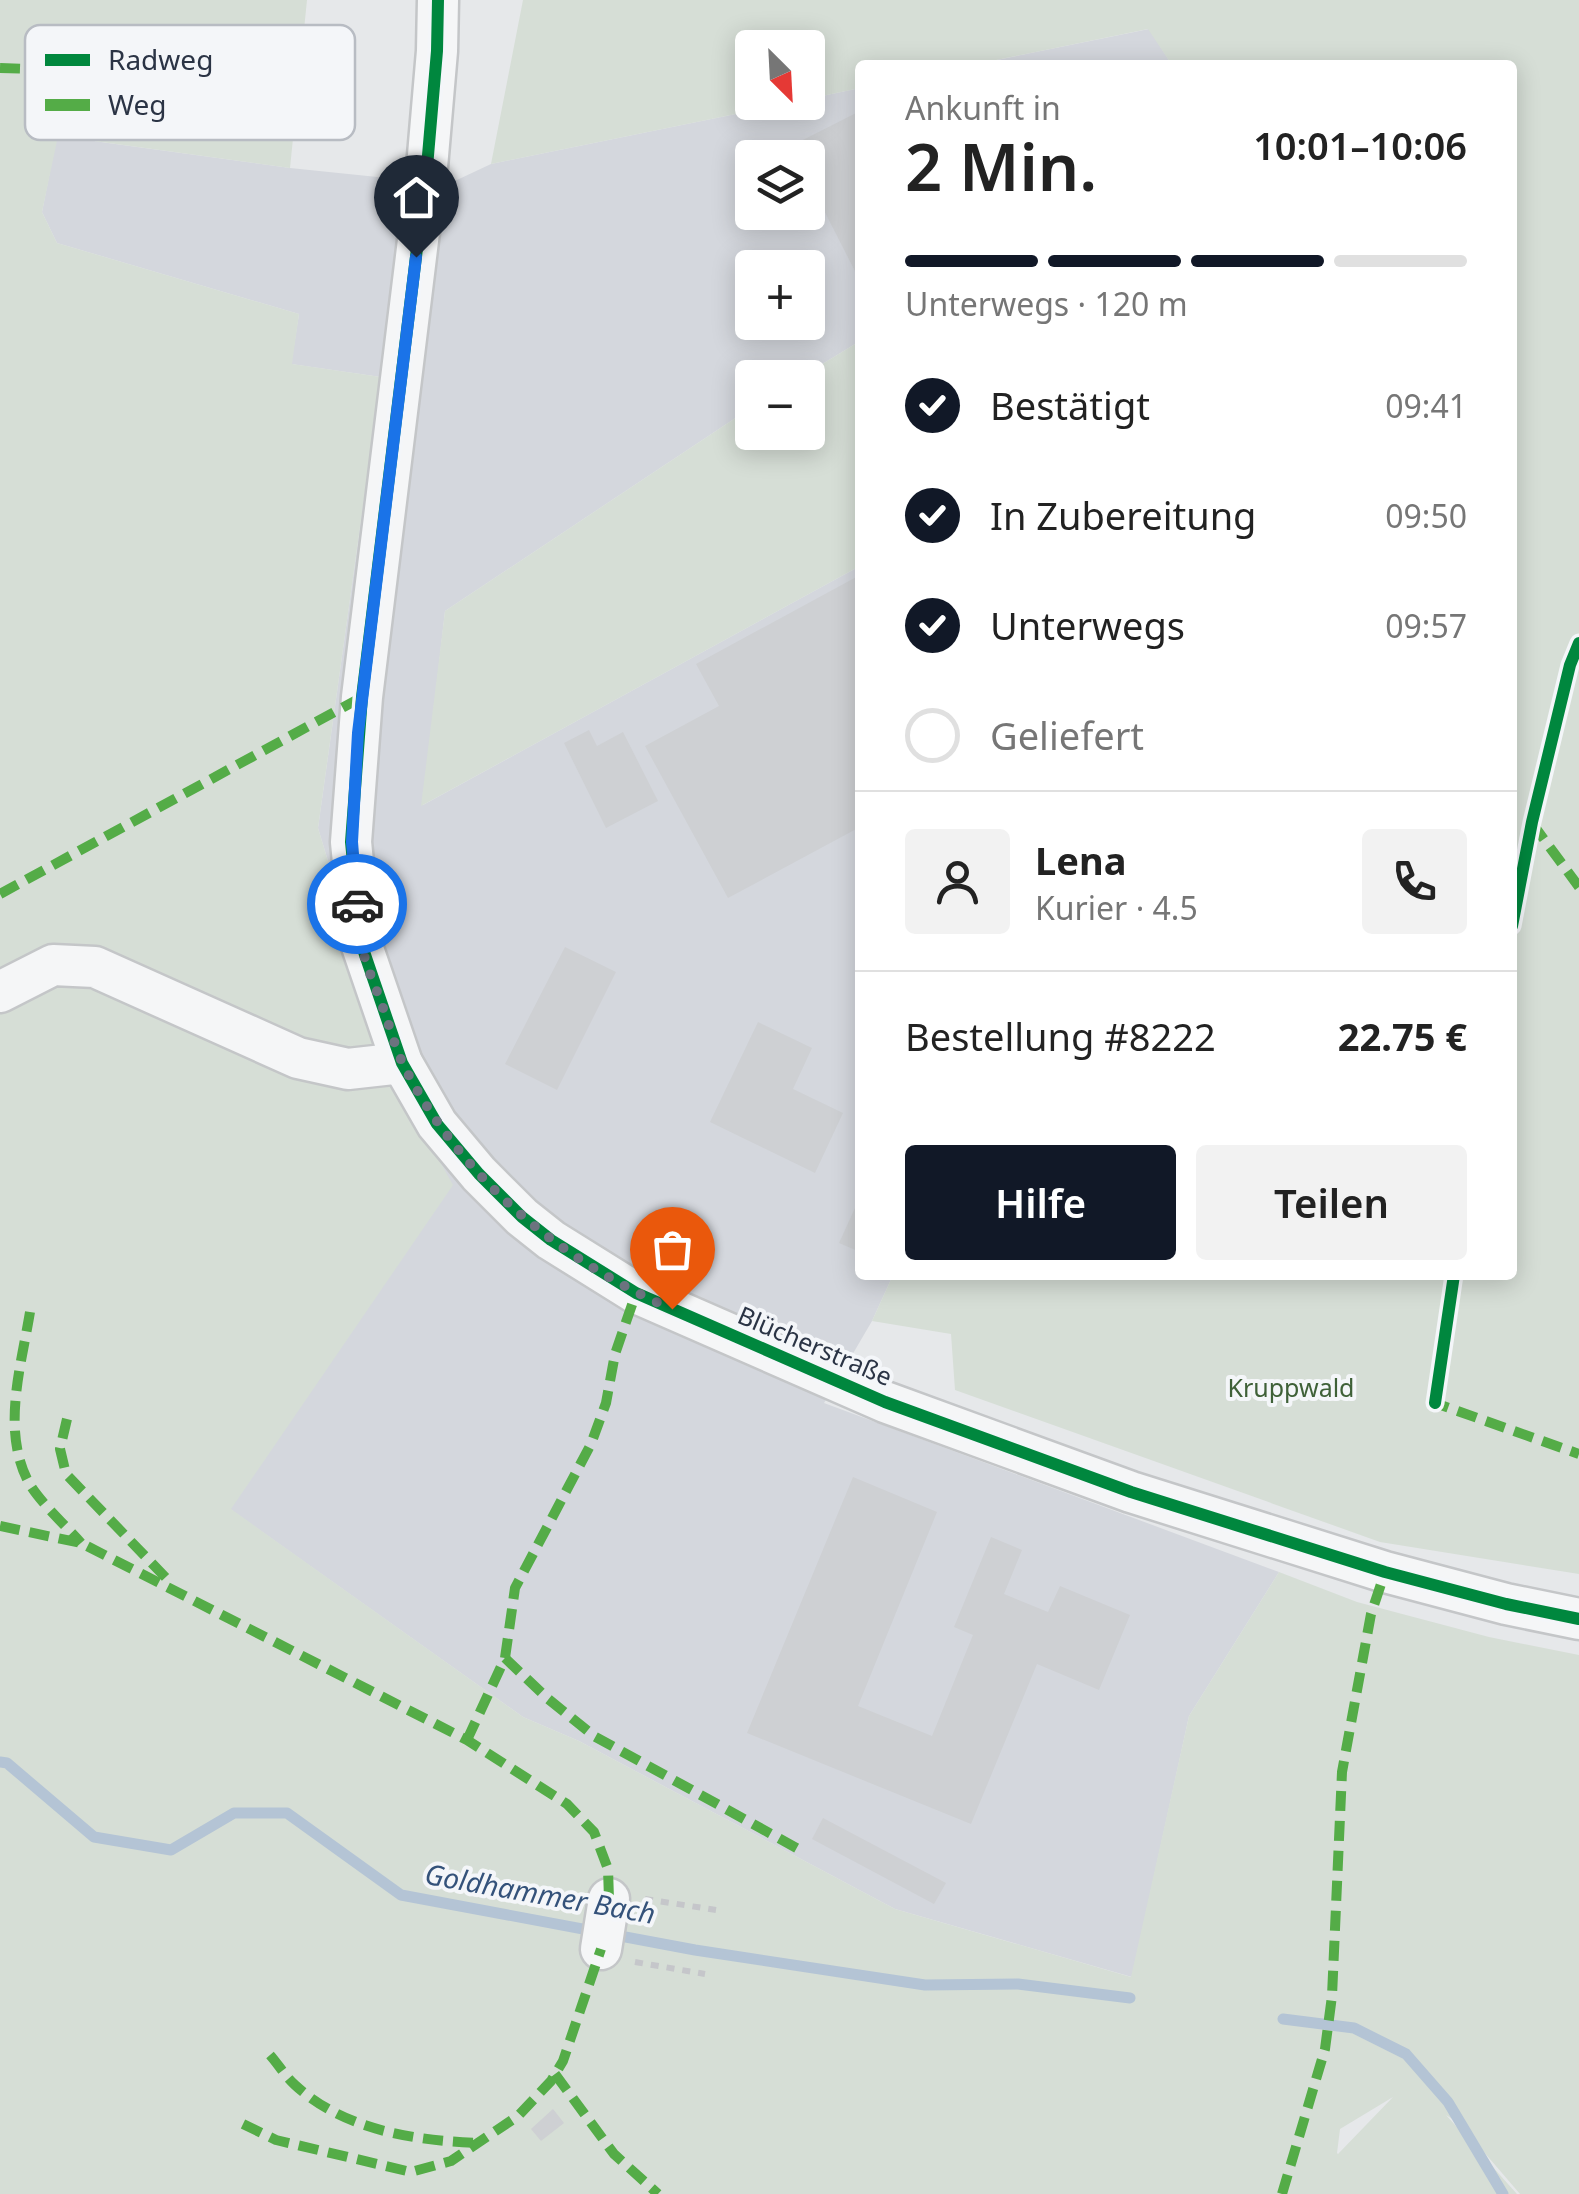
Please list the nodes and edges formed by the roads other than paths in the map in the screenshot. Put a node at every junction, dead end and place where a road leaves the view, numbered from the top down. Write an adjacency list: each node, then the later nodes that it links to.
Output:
1 (438, 0): 3 (street, Blücherstraße)
2 (0, 992): 3 (street)
3 (402, 1063): 4 (street, Blücherstraße)
4 (1579, 1619)
5 (625, 1899): 6 (street)
6 (615, 1955)

